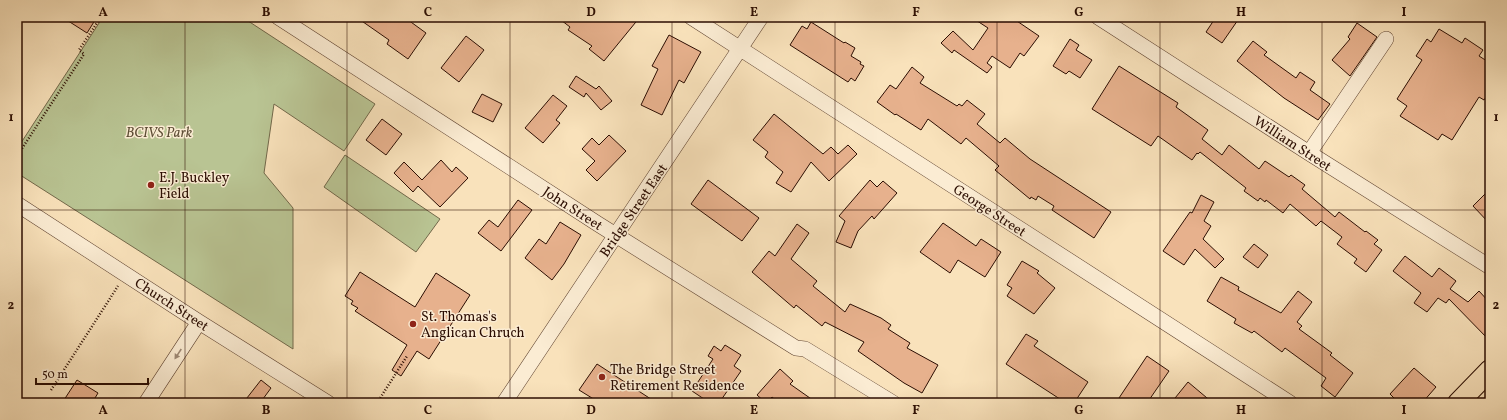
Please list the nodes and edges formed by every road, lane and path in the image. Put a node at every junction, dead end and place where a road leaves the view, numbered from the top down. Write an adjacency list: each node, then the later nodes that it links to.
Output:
1 (101, 17): 9 (path)
2 (278, 17): 11 (street, John Street)
3 (690, 17): 7 (street, George Street)
4 (761, 17): 7 (street, Bridge Street East)
5 (1098, 17): 8 (street, William Street)
6 (1386, 39): 8 (street)
7 (740, 49): 11 (street, Bridge Street East); 24 (street, George Street)
8 (1309, 153): 12 (street, William Street)
9 (17, 156)
10 (17, 204): 14 (street, Church Street)
11 (616, 235): 22 (street, Bridge Street East); 23 (street, John Street)
12 (1490, 267)
13 (118, 285): 17 (path)
14 (199, 322): 19 (street, one-way to 19); 20 (street, Church Street)
15 (407, 356): 21 (path)
16 (1490, 370): 18 (main road)
17 (51, 390)
18 (1466, 400)
19 (146, 403)
20 (328, 403)
21 (377, 403)
22 (504, 403)
23 (893, 403)
24 (1290, 403)

